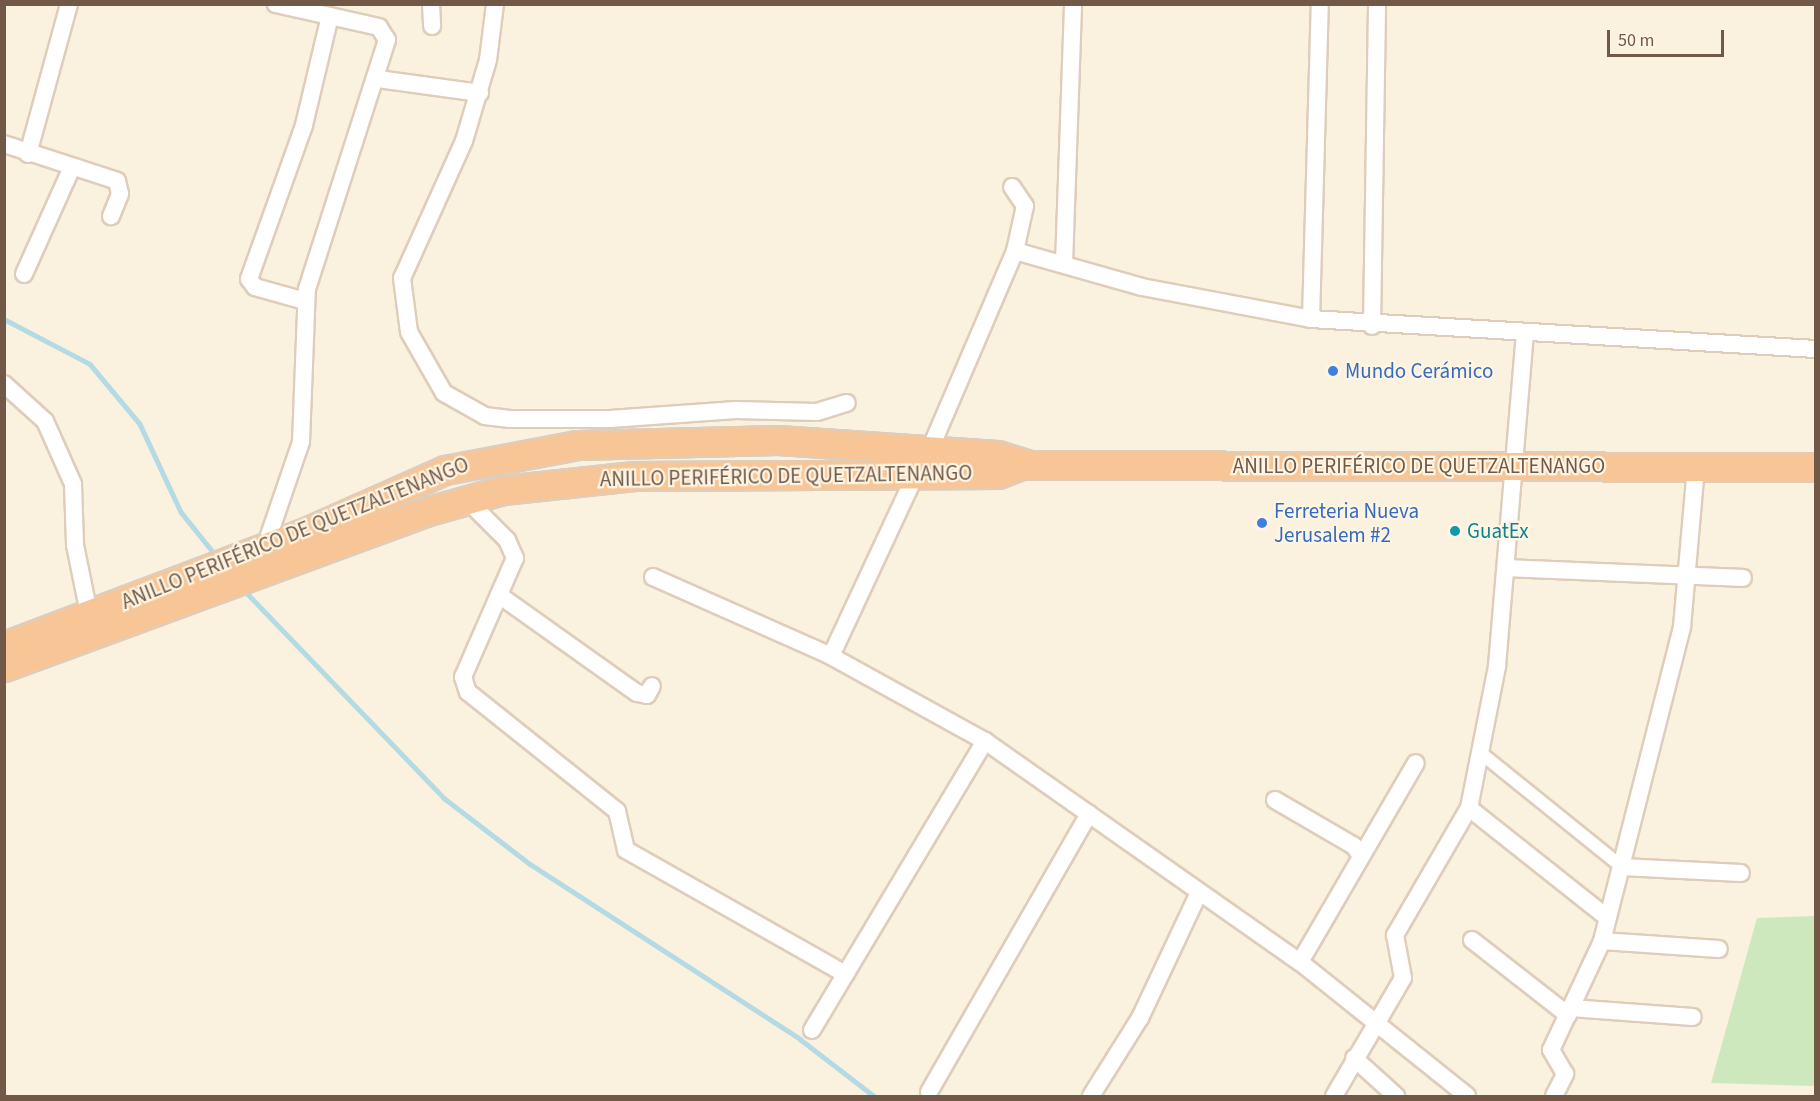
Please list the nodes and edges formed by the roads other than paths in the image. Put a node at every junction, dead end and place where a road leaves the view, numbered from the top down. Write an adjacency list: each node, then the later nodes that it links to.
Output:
1 (69, 4): 13 (street)
2 (276, 4): 8 (street)
3 (431, 4): 9 (street)
4 (495, 4): 11 (street)
5 (1073, 4): 18 (street)
6 (1320, 4): 21 (street)
7 (1377, 4): 22 (street)
8 (330, 16): 10 (street); 20 (street)
9 (432, 26)
10 (378, 79): 11 (street); 20 (street)
11 (480, 93): 27 (street)
12 (4, 144): 13 (street)
13 (28, 153): 14 (street)
14 (72, 167): 16 (street); 19 (street)
15 (1012, 187): 17 (street)
16 (111, 216)
17 (1015, 250): 18 (street); 29 (street)
18 (1064, 264): 21 (street)
19 (24, 274)
20 (305, 302): 34 (street)
21 (1311, 319): 22 (street)
22 (1372, 326): 23 (street)
23 (1525, 333): 24 (street); 30 (street)
24 (1815, 349)
25 (4, 384): 41 (street)
26 (847, 402): 27 (street)
27 (817, 412): 28 (street)
28 (825, 444): 29 (highway, ANILLO PERIFÉRICO DE QUETZALTENANGO); 34 (highway, ANILLO PERIFÉRICO DE QUETZALTENANGO)
29 (922, 464): 30 (highway, ANILLO PERIFÉRICO DE QUETZALTENANGO); 33 (highway, ANILLO PERIFÉRICO DE QUETZALTENANGO); 43 (street)
30 (1518, 466): 31 (highway, ANILLO PERIFÉRICO DE QUETZALTENANGO); 35 (street)
31 (1696, 467): 32 (highway, ANILLO PERIFÉRICO DE QUETZALTENANGO); 37 (street)
32 (1815, 467)
33 (467, 500): 36 (highway, ANILLO PERIFÉRICO DE QUETZALTENANGO); 40 (street)
34 (265, 547): 36 (highway, ANILLO PERIFÉRICO DE QUETZALTENANGO)
35 (1507, 568): 37 (street); 47 (street)
36 (231, 571): 41 (highway, ANILLO PERIFÉRICO DE QUETZALTENANGO); 44 (highway, ANILLO PERIFÉRICO DE QUETZALTENANGO)
37 (1690, 576): 39 (street); 53 (street)
38 (653, 577): 43 (street)
39 (1743, 579)
40 (498, 595): 45 (street); 61 (street)
41 (89, 614): 42 (highway, ANILLO PERIFÉRICO DE QUETZALTENANGO)
42 (4, 646)
43 (831, 656): 46 (street)
44 (4, 667)
45 (652, 686)
46 (985, 741): 51 (street); 61 (street)
47 (1482, 754): 50 (street); 53 (street)
48 (1416, 763): 52 (street)
49 (1275, 800): 52 (street)
50 (1469, 808): 56 (street); 64 (street)
51 (1089, 814): 55 (street); 67 (street)
52 (1361, 856): 60 (street)
53 (1622, 867): 54 (street); 56 (street)
54 (1742, 873)
55 (1198, 894): 60 (street); 68 (street)
56 (1608, 918): 58 (street)
57 (1472, 940): 62 (street)
58 (1602, 941): 59 (street); 62 (street)
59 (1719, 949)
60 (1300, 962): 64 (street)
61 (845, 974): 65 (street)
62 (1569, 1012): 63 (street); 72 (street)
63 (1693, 1017)
64 (1378, 1019): 66 (street); 71 (street)
65 (812, 1030)
66 (1354, 1058): 69 (street); 70 (street)
67 (929, 1092)
68 (1091, 1096)
69 (1334, 1096)
70 (1396, 1096)
71 (1467, 1096)
72 (1554, 1096)

